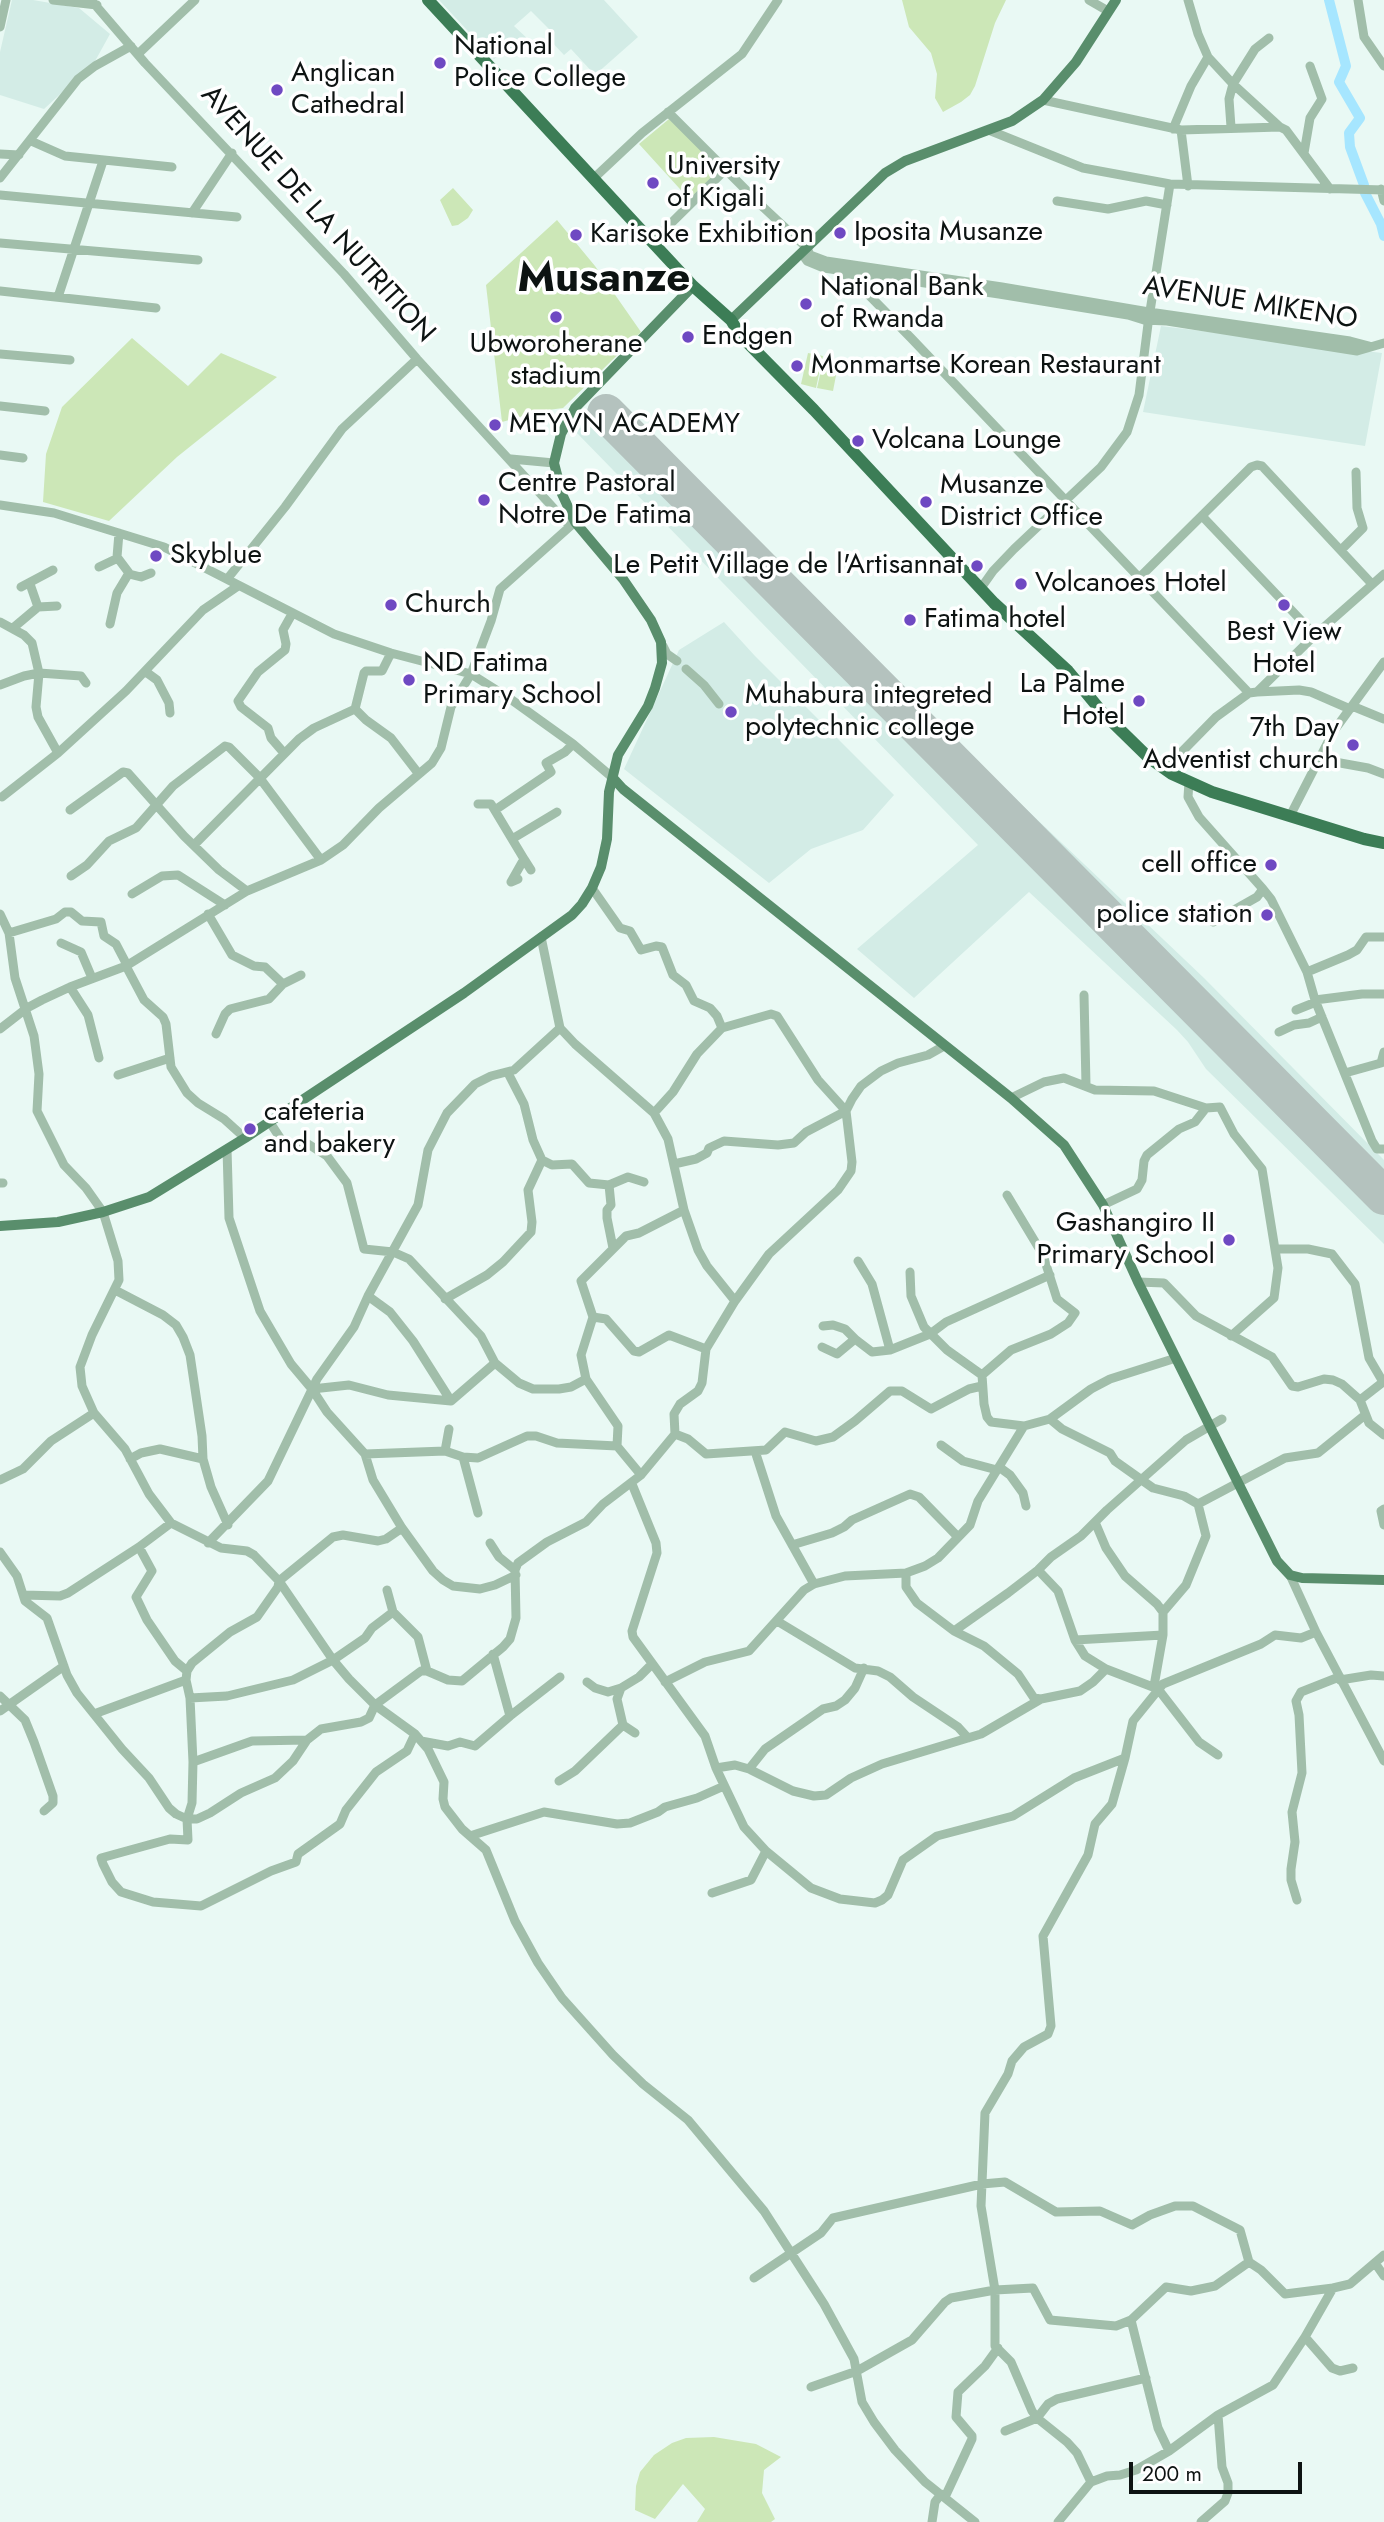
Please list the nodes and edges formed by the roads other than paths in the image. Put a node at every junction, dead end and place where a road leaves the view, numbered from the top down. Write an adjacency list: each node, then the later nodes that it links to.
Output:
1 (6, 0): 12 (street)
2 (53, 0): 10 (street)
3 (195, 0): 15 (street)
4 (428, 0): 37 (highway)
5 (778, 0): 21 (street)
6 (1089, 0): 11 (street)
7 (1115, 0): 11 (main road)
8 (1188, 0): 16 (street)
9 (1358, 0): 18 (street)
10 (94, 3): 14 (street, AVENUE DE LA NUTRITION)
11 (1108, 11): 20 (main road)
12 (0, 27)
13 (1269, 38): 19 (street)
14 (131, 46): 15 (street, AVENUE DE LA NUTRITION); 28 (street)
15 (138, 54): 29 (street, AVENUE DE LA NUTRITION)
16 (1208, 57): 19 (street); 25 (street)
17 (1310, 66): 22 (street)
18 (1384, 66)
19 (1233, 84): 23 (street); 24 (street)
20 (1043, 100): 25 (street); 26 (main road)
21 (668, 112): 35 (street, AVENUE MIKENO); 37 (street)
22 (1308, 125): 27 (street); 30 (street)
23 (1231, 127): 24 (street); 25 (street)
24 (1280, 127): 27 (street)
25 (1177, 129): 39 (street)
26 (991, 131): 38 (street); 52 (main road)
27 (1289, 134): 30 (street)
28 (31, 141): 32 (street); 33 (street)
29 (232, 153): 47 (street); 63 (street, AVENUE DE LA NUTRITION)
30 (1304, 153): 40 (street)
31 (0, 154): 32 (street)
32 (19, 155): 36 (street)
33 (103, 161): 34 (street); 45 (street)
34 (172, 167)
35 (726, 169): 49 (street); 52 (street, AVENUE MIKENO)
36 (0, 177)
37 (593, 179): 49 (highway)
38 (1170, 184): 39 (street); 46 (street)
39 (1188, 186): 40 (street)
40 (1330, 189): 41 (street)
41 (1382, 189): 44 (street)
42 (0, 195): 45 (street)
43 (1057, 201): 46 (street)
44 (1384, 201)
45 (89, 205): 47 (street); 51 (street)
46 (1167, 205): 59 (street)
47 (192, 213): 48 (street)
48 (237, 218)
49 (652, 242): 55 (highway)
50 (0, 243): 51 (street)
51 (73, 250): 53 (street); 57 (street)
52 (804, 251): 54 (street, AVENUE MIKENO); 60 (main road)
53 (198, 260)
54 (857, 272): 59 (street, AVENUE MIKENO); 72 (street)
55 (693, 285): 60 (highway); 70 (main road)
56 (0, 291): 57 (street)
57 (58, 297): 58 (street)
58 (156, 308)
59 (1149, 316): 61 (street, AVENUE MIKENO); 72 (street)
60 (731, 320): 88 (highway)
61 (1384, 343)
62 (0, 354): 64 (street)
63 (417, 359): 69 (street, AVENUE DE LA NUTRITION); 84 (street)
64 (69, 360)
65 (0, 406): 66 (street)
66 (45, 411)
67 (0, 455): 68 (street)
68 (23, 458)
69 (511, 459): 70 (street); 75 (street, AVENUE DE LA NUTRITION)
70 (554, 463): 75 (main road)
71 (1356, 472): 77 (street)
72 (1065, 500): 85 (street); 88 (street)
73 (0, 505): 76 (street)
74 (1202, 516): 77 (street); 85 (street); 95 (street)
75 (572, 523): 96 (main road); 103 (street)
76 (119, 533): 78 (street); 84 (street)
77 (1341, 550): 86 (street)
78 (118, 558): 79 (street); 83 (street)
79 (99, 567)
80 (53, 570): 90 (street)
81 (151, 573): 83 (street)
82 (1384, 573): 86 (street)
83 (129, 574): 93 (street)
84 (228, 578): 87 (street)
85 (1139, 578): 106 (street)
86 (1372, 584): 95 (street)
87 (238, 586): 91 (street); 101 (street)
88 (981, 588): 116 (highway)
89 (57, 606): 90 (street)
90 (38, 607): 94 (street)
91 (292, 614): 97 (street); 114 (street)
92 (0, 622): 94 (street)
93 (110, 624)
94 (13, 628): 102 (street)
95 (1315, 635): 106 (street)
96 (661, 642): 98 (street); 120 (main road)
97 (391, 653): 103 (street); 109 (street)
98 (677, 661)
99 (1384, 662): 108 (street)
100 (686, 669): 107 (street)
101 (146, 672): 110 (street); 113 (street)
102 (39, 673): 104 (street); 105 (street); 113 (street)
103 (471, 674): 112 (street); 117 (street)
104 (86, 683)
105 (0, 685)
106 (1253, 693): 108 (street); 116 (street)
107 (719, 704)
108 (1351, 708): 111 (street); 115 (street)
109 (355, 709): 114 (street); 117 (street)
110 (170, 713)
111 (1384, 719)
112 (573, 744): 120 (street); 126 (street)
113 (58, 753): 122 (street)
114 (284, 753): 119 (street)
115 (1318, 759): 118 (street); 128 (street)
116 (1165, 769): 121 (highway)
117 (418, 773): 133 (street)
118 (1384, 774)
119 (259, 777): 124 (street); 131 (street); 133 (street)
120 (613, 778): 137 (main road); 166 (main road)
121 (1189, 782): 128 (highway); 138 (street)
122 (2, 797)
123 (478, 804): 126 (street)
124 (156, 806): 125 (street); 131 (street); 135 (street)
125 (70, 810)
126 (495, 810): 129 (street)
127 (557, 812): 129 (street)
128 (1290, 816): 130 (highway)
129 (512, 839): 132 (street)
130 (1384, 843)
131 (194, 845): 139 (street)
132 (524, 859): 134 (street); 136 (street)
133 (321, 860): 139 (street)
134 (531, 870)
135 (71, 876)
136 (518, 879)
137 (592, 888): 146 (main road); 162 (street)
138 (1263, 889): 144 (street); 150 (street)
139 (247, 891): 141 (street)
140 (132, 894): 141 (street)
141 (225, 905): 143 (street)
142 (0, 914): 145 (street)
143 (208, 914): 149 (street); 153 (street)
144 (1213, 922)
145 (9, 933): 149 (street); 158 (street)
146 (541, 937): 161 (street); 178 (main road)
147 (1384, 937): 150 (street)
148 (61, 943): 152 (street)
149 (127, 966): 152 (street); 169 (street)
150 (1307, 972): 157 (street)
151 (301, 975): 153 (street)
152 (92, 978): 154 (street)
153 (283, 984): 165 (street)
154 (70, 987): 158 (street); 168 (street)
155 (1384, 994): 157 (street)
156 (1084, 995): 173 (street)
157 (1315, 1001): 159 (street); 160 (street)
158 (27, 1008): 163 (street); 189 (street)
159 (1296, 1010)
160 (1322, 1017): 164 (street); 171 (street)
161 (560, 1028): 170 (street); 177 (street)
162 (722, 1028): 176 (street); 177 (street)
163 (0, 1029)
164 (1279, 1031)
165 (216, 1034)
166 (944, 1046): 174 (main road); 176 (street)
167 (1384, 1052): 171 (street)
168 (99, 1058)
169 (170, 1058): 172 (street); 179 (street)
170 (508, 1073): 182 (street); 193 (street)
171 (1345, 1073): 181 (street)
172 (118, 1075)
173 (1086, 1086): 174 (street); 175 (street)
174 (1011, 1098): 187 (main road)
175 (1206, 1108): 187 (street); 192 (street)
176 (846, 1111): 183 (street); 201 (street)
177 (654, 1113): 183 (street)
178 (269, 1121): 179 (main road); 193 (street)
179 (245, 1138): 180 (main road)
180 (227, 1149): 189 (main road); 216 (street)
181 (1384, 1149)
182 (541, 1160): 185 (street); 200 (street)
183 (674, 1164): 188 (street)
184 (644, 1182): 185 (street)
185 (609, 1185): 191 (street)
186 (1007, 1195): 196 (street)
187 (1104, 1205): 197 (main road)
188 (684, 1210): 191 (street); 201 (street)
189 (103, 1212): 190 (main road); 198 (street)
190 (0, 1226)
191 (613, 1248): 202 (street)
192 (1275, 1249): 205 (street); 214 (street)
193 (393, 1252): 199 (street); 200 (street)
194 (858, 1261): 209 (street)
195 (910, 1272): 204 (street)
196 (1050, 1275): 204 (street); 212 (street)
197 (1138, 1282): 205 (street); 210 (main road)
198 (115, 1290): 219 (street); 235 (street)
199 (368, 1296): 216 (street); 218 (street)
200 (445, 1299): 211 (street)
201 (735, 1301): 208 (street)
202 (593, 1317): 208 (street); 213 (street)
203 (823, 1326): 206 (street)
204 (930, 1334): 209 (street); 212 (street)
205 (1231, 1336): 217 (street)
206 (855, 1339): 207 (street); 209 (street)
207 (822, 1347)
208 (706, 1349): 226 (street)
209 (890, 1350)
210 (1176, 1358): 221 (street); 223 (main road)
211 (495, 1363): 213 (street); 218 (street)
212 (982, 1375): 215 (street)
213 (586, 1379): 229 (street)
214 (1384, 1382): 217 (street)
215 (982, 1386): 224 (street); 231 (street)
216 (312, 1389): 218 (street); 232 (street); 248 (street)
217 (1360, 1400): 220 (street)
218 (451, 1401)
219 (94, 1413): 234 (street); 238 (street)
220 (1365, 1415): 227 (street); 240 (street)
221 (1050, 1419): 224 (street); 239 (street)
222 (1222, 1419): 223 (street)
223 (1210, 1425): 239 (street); 240 (main road)
224 (1024, 1426): 236 (street)
225 (449, 1429): 230 (street)
226 (675, 1434): 231 (street); 237 (street)
227 (1384, 1435)
228 (941, 1445): 236 (street)
229 (617, 1446): 233 (street); 237 (street)
230 (445, 1451): 232 (street); 233 (street)
231 (755, 1451): 254 (street)
232 (365, 1454): 250 (street)
233 (464, 1457): 245 (street)
234 (131, 1458): 235 (street); 247 (street)
235 (203, 1459): 248 (street)
236 (998, 1468): 243 (street); 251 (street)
237 (641, 1475): 241 (street)
238 (0, 1480)
239 (1142, 1480): 242 (street); 246 (street)
240 (1238, 1483): 242 (street); 260 (main road)
241 (632, 1484): 258 (street); 275 (street)
242 (1198, 1504): 267 (street)
243 (1026, 1506)
244 (1384, 1509): 249 (street)
245 (478, 1513)
246 (1095, 1522): 257 (street); 267 (street)
247 (171, 1523): 252 (street); 255 (street)
248 (228, 1525): 252 (street)
249 (1384, 1525)
250 (402, 1528): 258 (street); 262 (street)
251 (958, 1537): 254 (street); 259 (street)
252 (208, 1543): 262 (street)
253 (490, 1543): 258 (street)
254 (792, 1545): 263 (street)
255 (139, 1547): 265 (street); 280 (street)
256 (0, 1552): 265 (street)
257 (1038, 1570): 269 (street); 272 (street)
258 (516, 1572): 273 (street)
259 (906, 1573): 263 (street); 269 (street)
260 (1290, 1575): 261 (main road); 270 (street)
261 (1384, 1580)
262 (279, 1581): 274 (street); 280 (street)
263 (814, 1584): 268 (street)
264 (387, 1590): 266 (street)
265 (23, 1595): 276 (street)
266 (393, 1612): 274 (street); 279 (street)
267 (1163, 1612): 271 (street)
268 (777, 1621): 277 (street); 285 (street)
269 (954, 1631): 290 (street)
270 (1316, 1632): 283 (street); 287 (street)
271 (1163, 1634): 272 (street); 287 (street)
272 (1075, 1640): 278 (street)
273 (493, 1654): 279 (street); 295 (street)
274 (333, 1660): 289 (street); 292 (street)
275 (652, 1664): 285 (street); 286 (street)
276 (64, 1666): 291 (street); 294 (street)
277 (864, 1668): 299 (street); 306 (street)
278 (1106, 1669): 287 (street); 290 (street)
279 (427, 1671): 292 (street)
280 (186, 1675): 289 (street); 294 (street)
281 (1384, 1676): 283 (street)
282 (560, 1677): 295 (street)
283 (1340, 1678): 303 (street); 314 (street)
284 (587, 1682): 286 (street)
285 (665, 1682): 305 (street)
286 (621, 1688): 296 (street)
287 (1156, 1688): 301 (street); 302 (street)
288 (0, 1696): 291 (street)
289 (190, 1698): 304 (street)
290 (1041, 1699): 299 (street)
291 (9, 1703): 293 (street); 309 (street)
292 (375, 1705): 298 (street); 300 (street)
293 (0, 1711)
294 (94, 1714): 310 (street)
295 (510, 1716): 298 (street)
296 (623, 1725): 297 (street); 307 (street)
297 (635, 1733)
298 (418, 1738): 310 (street); 311 (street)
299 (968, 1738): 306 (street)
300 (307, 1740): 304 (street); 310 (street)
301 (1218, 1755)
302 (1125, 1758): 312 (street); 315 (street)
303 (1384, 1761)
304 (194, 1762): 310 (street)
305 (716, 1768): 306 (street); 308 (street)
306 (749, 1769)
307 (559, 1781)
308 (724, 1786): 311 (street); 312 (street)
309 (44, 1811)
310 (187, 1818)
311 (470, 1836): 316 (street)
312 (766, 1851): 313 (street)
313 (712, 1894)
314 (1297, 1900)
315 (982, 2184): 316 (street); 318 (street); 323 (street)
316 (791, 2254): 321 (street); 328 (street)
317 (1384, 2255): 319 (street)
318 (1249, 2263): 322 (street); 324 (street)
319 (1375, 2263): 320 (street); 322 (street)
320 (1384, 2276)
321 (754, 2278)
322 (1333, 2288): 325 (street)
323 (995, 2290): 324 (street); 326 (street); 328 (street)
324 (1131, 2320): 329 (street)
325 (1305, 2337): 327 (street); 331 (street)
326 (998, 2348): 332 (street); 336 (street)
327 (1353, 2368)
328 (858, 2371): 330 (street); 336 (street)
329 (1146, 2378): 332 (street); 334 (street)
330 (811, 2387)
331 (1218, 2415): 334 (street); 340 (street)
332 (1037, 2418): 333 (street); 335 (street)
333 (1004, 2431)
334 (1169, 2451): 335 (street)
335 (1091, 2482): 339 (street)
336 (943, 2495): 337 (street); 338 (street)
337 (932, 2522)
338 (975, 2522)
339 (1058, 2522)
340 (1201, 2522)

